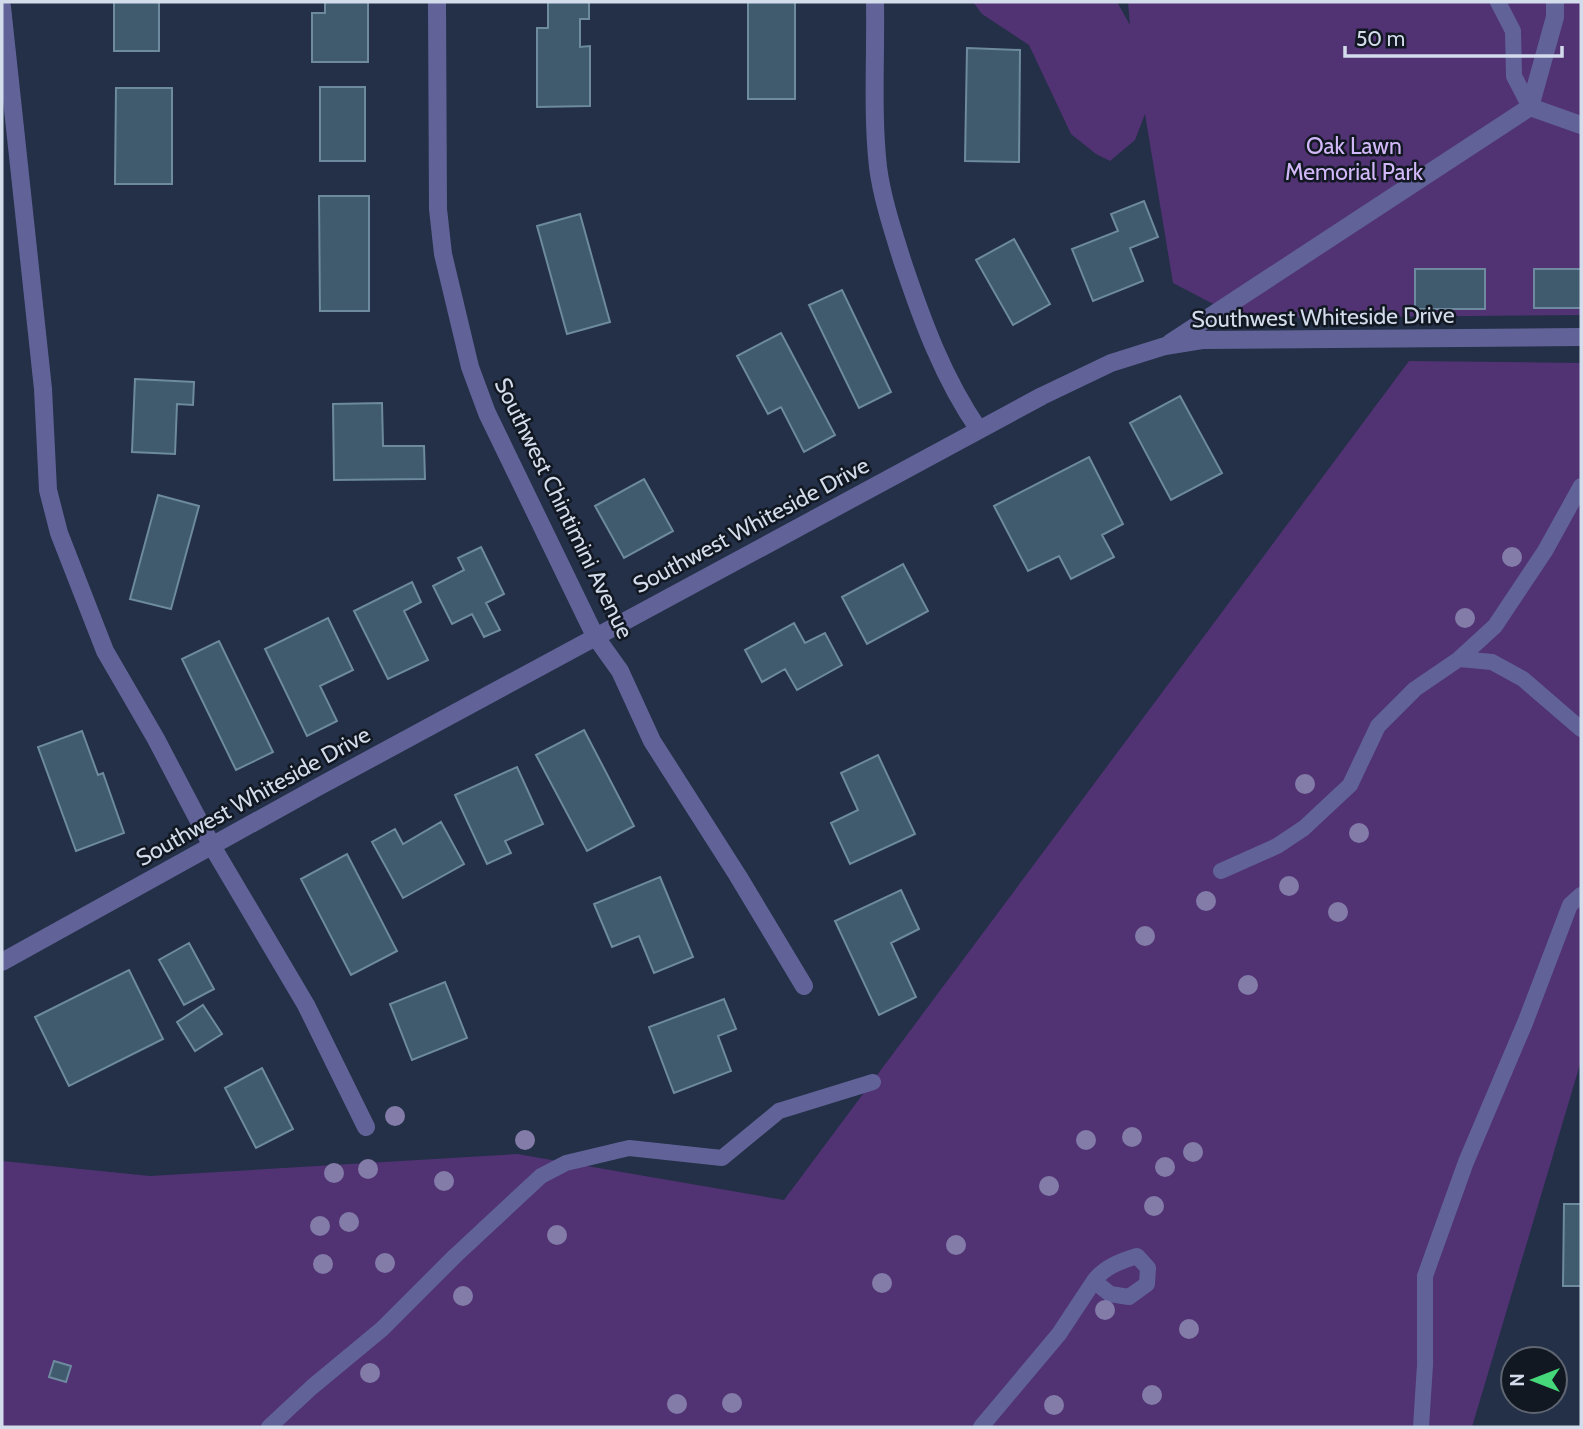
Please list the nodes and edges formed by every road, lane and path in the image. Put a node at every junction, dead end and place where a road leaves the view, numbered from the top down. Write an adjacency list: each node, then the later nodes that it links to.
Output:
1 (438, 2): 12 (street, Southwest Chintimini Avenue)
2 (875, 2): 10 (street)
3 (1498, 2): 6 (lane)
4 (1555, 2): 6 (street)
5 (2, 7): 15 (street)
6 (1530, 107): 7 (street); 9 (street)
7 (1581, 125)
8 (1581, 337): 9 (street, Southwest Whiteside Drive)
9 (1165, 346): 10 (street, Southwest Whiteside Drive)
10 (979, 430): 12 (street, Southwest Whiteside Drive)
11 (1581, 486): 13 (lane)
12 (595, 636): 15 (street, Southwest Whiteside Drive); 19 (street, Southwest Chintimini Avenue)
13 (1459, 659): 14 (lane); 16 (lane)
14 (1581, 729)
15 (212, 846): 18 (street, Southwest Whiteside Drive); 21 (street)
16 (1221, 871)
17 (1581, 895): 25 (lane)
18 (2, 962)
19 (804, 986)
20 (873, 1082): 23 (lane)
21 (366, 1127)
22 (1094, 1281): 24 (lane)
23 (269, 1427)
24 (982, 1427)
25 (1421, 1427)

